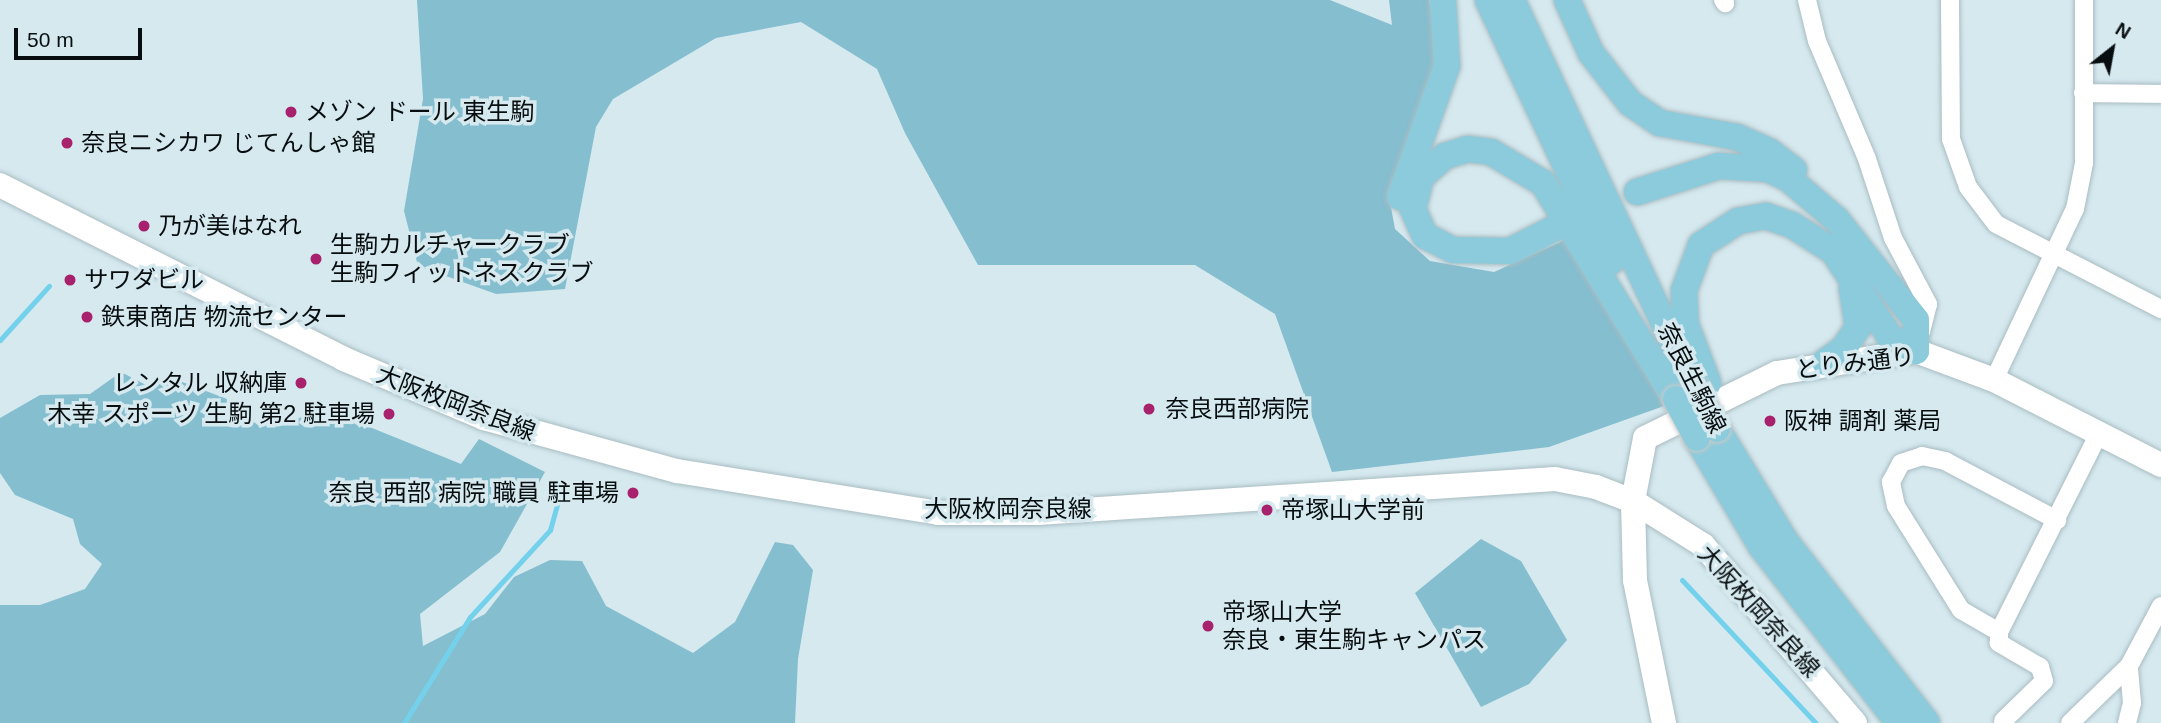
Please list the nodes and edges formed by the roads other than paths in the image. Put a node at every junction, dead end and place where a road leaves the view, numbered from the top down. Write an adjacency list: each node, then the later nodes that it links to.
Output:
1 (1443, 0): 18 (main road)
2 (1488, 0): 18 (main road, 奈良生駒線)
3 (1512, 0): 18 (main road, 奈良生駒線)
4 (1567, 0): 11 (main road)
5 (1807, 0): 15 (street)
6 (1950, 0): 13 (street)
7 (2084, 0): 8 (street)
8 (2084, 93): 9 (street); 13 (street)
9 (2161, 94)
10 (0, 185): 22 (main road, 大阪枚岡奈良線)
11 (1837, 220): 12 (main road); 15 (main road)
12 (1833, 251): 15 (main road); 16 (main road); 18 (main road)
13 (2054, 258): 14 (street); 17 (street)
14 (2161, 309)
15 (1916, 351): 16 (main road, とりみ通り); 17 (main road, とりみ通り)
16 (1825, 362): 22 (main road, とりみ通り)
17 (1994, 380): 20 (main road, とりみ通り)
18 (1693, 390): 19 (main road, 奈良生駒線, bridge); 19 (main road)
19 (1714, 430): 31 (main road, 奈良生駒線); 32 (main road, 奈良生駒線)
20 (2098, 435): 21 (main road, とりみ通り); 23 (street)
21 (2161, 465)
22 (1633, 501): 29 (main road); 30 (main road, 大阪枚岡奈良線)
23 (2057, 520): 25 (street); 25 (street)
24 (2161, 606): 26 (street)
25 (1999, 632): 28 (street)
26 (2155, 636): 27 (street)
27 (2129, 666): 33 (street); 34 (street)
28 (2003, 720)
29 (1664, 723)
30 (1855, 723)
31 (1899, 723)
32 (1927, 723)
33 (2070, 723)
34 (2127, 723)

